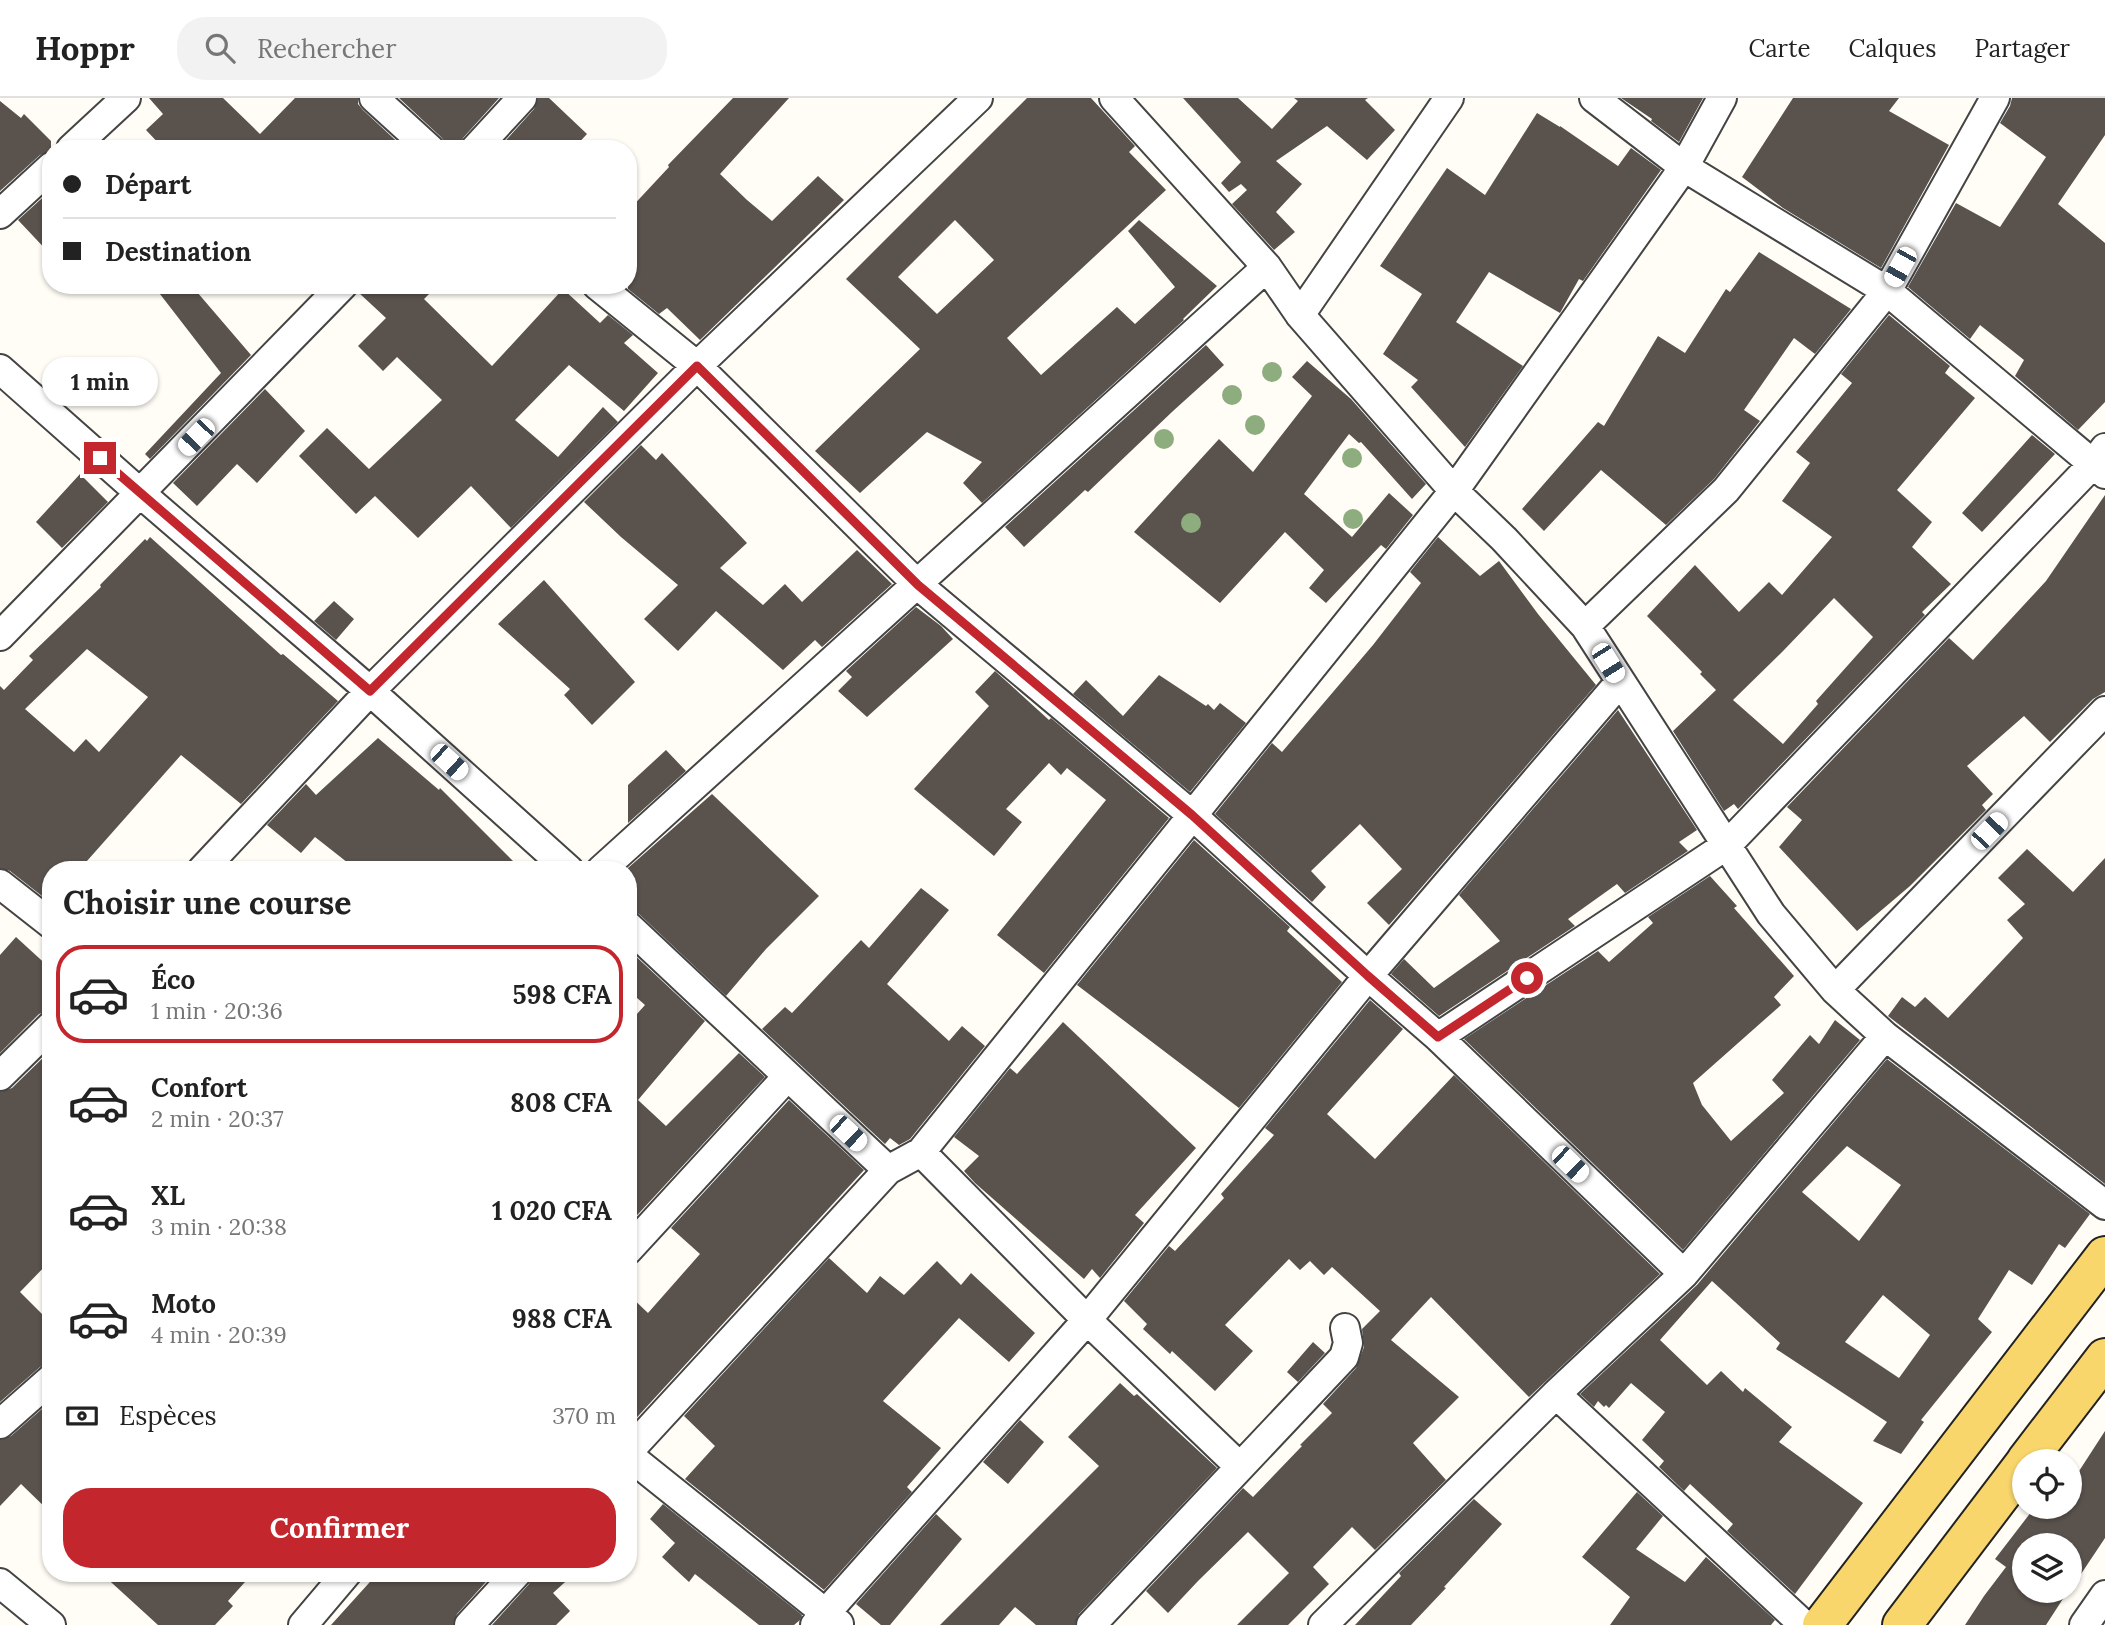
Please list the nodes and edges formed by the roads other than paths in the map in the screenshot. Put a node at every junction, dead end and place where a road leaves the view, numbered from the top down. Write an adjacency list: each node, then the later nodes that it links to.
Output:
1 (126, 98): 10 (street)
2 (374, 98): 11 (street)
3 (522, 98): 12 (street)
4 (978, 98): 21 (street)
5 (1114, 98): 16 (street)
6 (1449, 98): 20 (street)
7 (1594, 98): 13 (street)
8 (1722, 98): 13 (street)
9 (1995, 98): 17 (street)
10 (81, 140)
11 (420, 140)
12 (483, 140)
13 (1684, 167): 17 (street); 24 (street)
14 (42, 175): 15 (street)
15 (0, 214)
16 (1266, 267): 20 (street); 26 (street)
17 (1887, 291): 23 (street); 27 (street)
18 (334, 294): 25 (street)
19 (608, 294): 21 (street)
20 (1300, 315): 24 (street)
21 (697, 366): 26 (street); 30 (street)
22 (0, 369): 25 (street)
23 (2101, 462): 33 (street)
24 (1454, 491): 27 (street); 32 (street)
25 (141, 494): 28 (street); 30 (street)
26 (918, 585): 32 (street); 36 (street)
27 (1585, 626): 29 (street)
28 (0, 636)
29 (1620, 682): 33 (street); 40 (street)
30 (370, 691): 34 (street); 35 (street)
31 (2105, 711): 41 (street)
32 (1192, 815): 40 (street); 47 (street)
33 (1727, 845): 41 (street); 44 (street)
34 (210, 861)
35 (559, 861)
36 (611, 861)
37 (0, 884): 38 (street)
38 (42, 917)
39 (637, 935): 46 (street)
40 (1368, 976): 44 (street); 53 (street)
41 (1835, 990): 43 (street)
42 (42, 1036): 45 (street)
43 (1885, 1036): 49 (street); 52 (street)
44 (1438, 1037): 52 (street)
45 (0, 1076)
46 (787, 1077): 48 (street); 50 (street)
47 (921, 1152): 48 (street); 53 (street)
48 (888, 1170): 59 (street)
49 (2105, 1205)
50 (637, 1240)
51 (2105, 1256): 75 (main road)
52 (1684, 1273): 57 (street)
53 (1087, 1320): 62 (street); 68 (street)
54 (1345, 1328): 62 (street)
55 (2105, 1358): 60 (main road)
56 (42, 1387): 58 (street)
57 (1556, 1394): 69 (street); 74 (street)
58 (0, 1424)
59 (637, 1443)
60 (2036, 1449)
61 (637, 1461): 68 (street)
62 (1240, 1467): 73 (street)
63 (2012, 1480): 76 (main road)
64 (339, 1582): 71 (street)
65 (509, 1582): 72 (street)
66 (0, 1583): 70 (street)
67 (2105, 1595): 77 (street)
68 (827, 1621)
69 (1333, 1622)
70 (51, 1625)
71 (303, 1625)
72 (469, 1625)
73 (1091, 1625)
74 (1804, 1625)
75 (1822, 1625)
76 (1902, 1625)
77 (2084, 1625)

